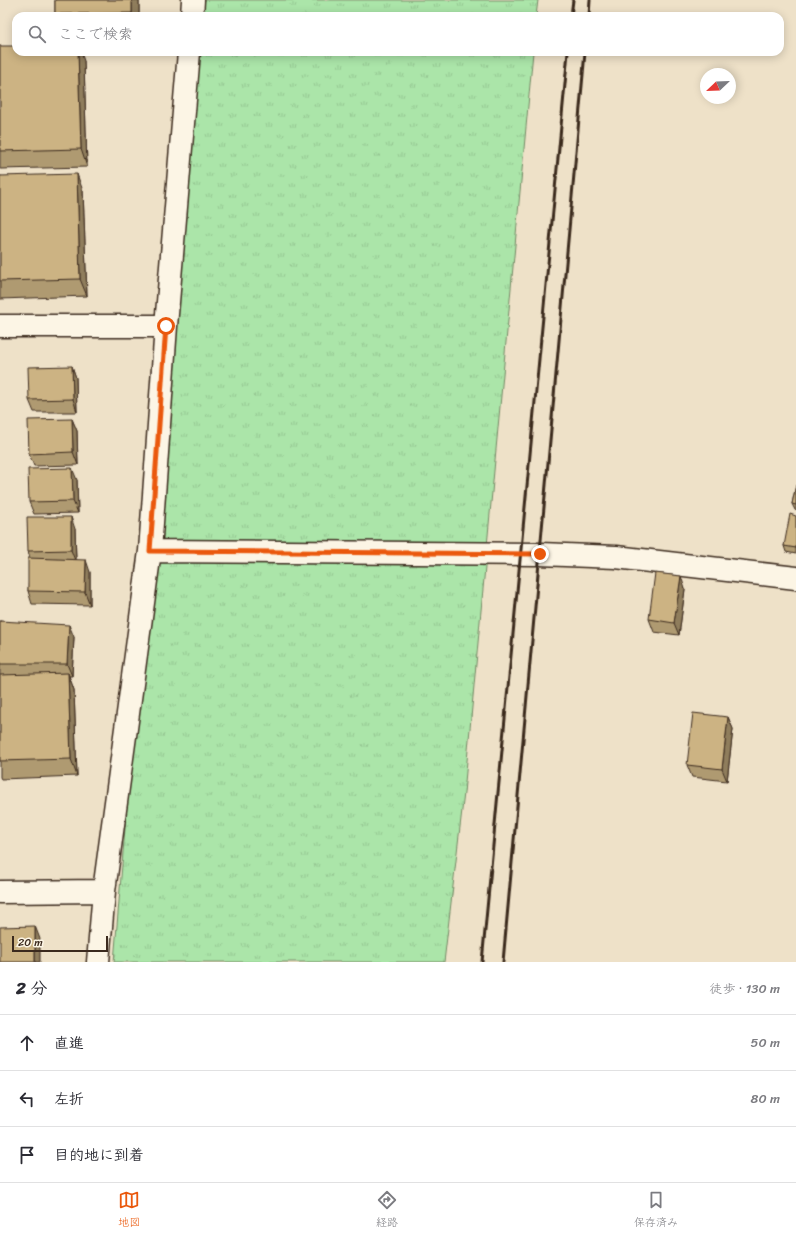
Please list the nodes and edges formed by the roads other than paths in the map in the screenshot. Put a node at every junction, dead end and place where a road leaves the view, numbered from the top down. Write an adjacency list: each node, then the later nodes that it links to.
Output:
1 (193, 0): 2 (street)
2 (192, 12)
3 (189, 56): 5 (street)
4 (0, 326): 5 (street)
5 (166, 326): 6 (street)
6 (150, 551): 7 (street); 9 (street)
7 (796, 578)
8 (0, 892): 9 (street)
9 (104, 892): 10 (street)
10 (98, 962)

